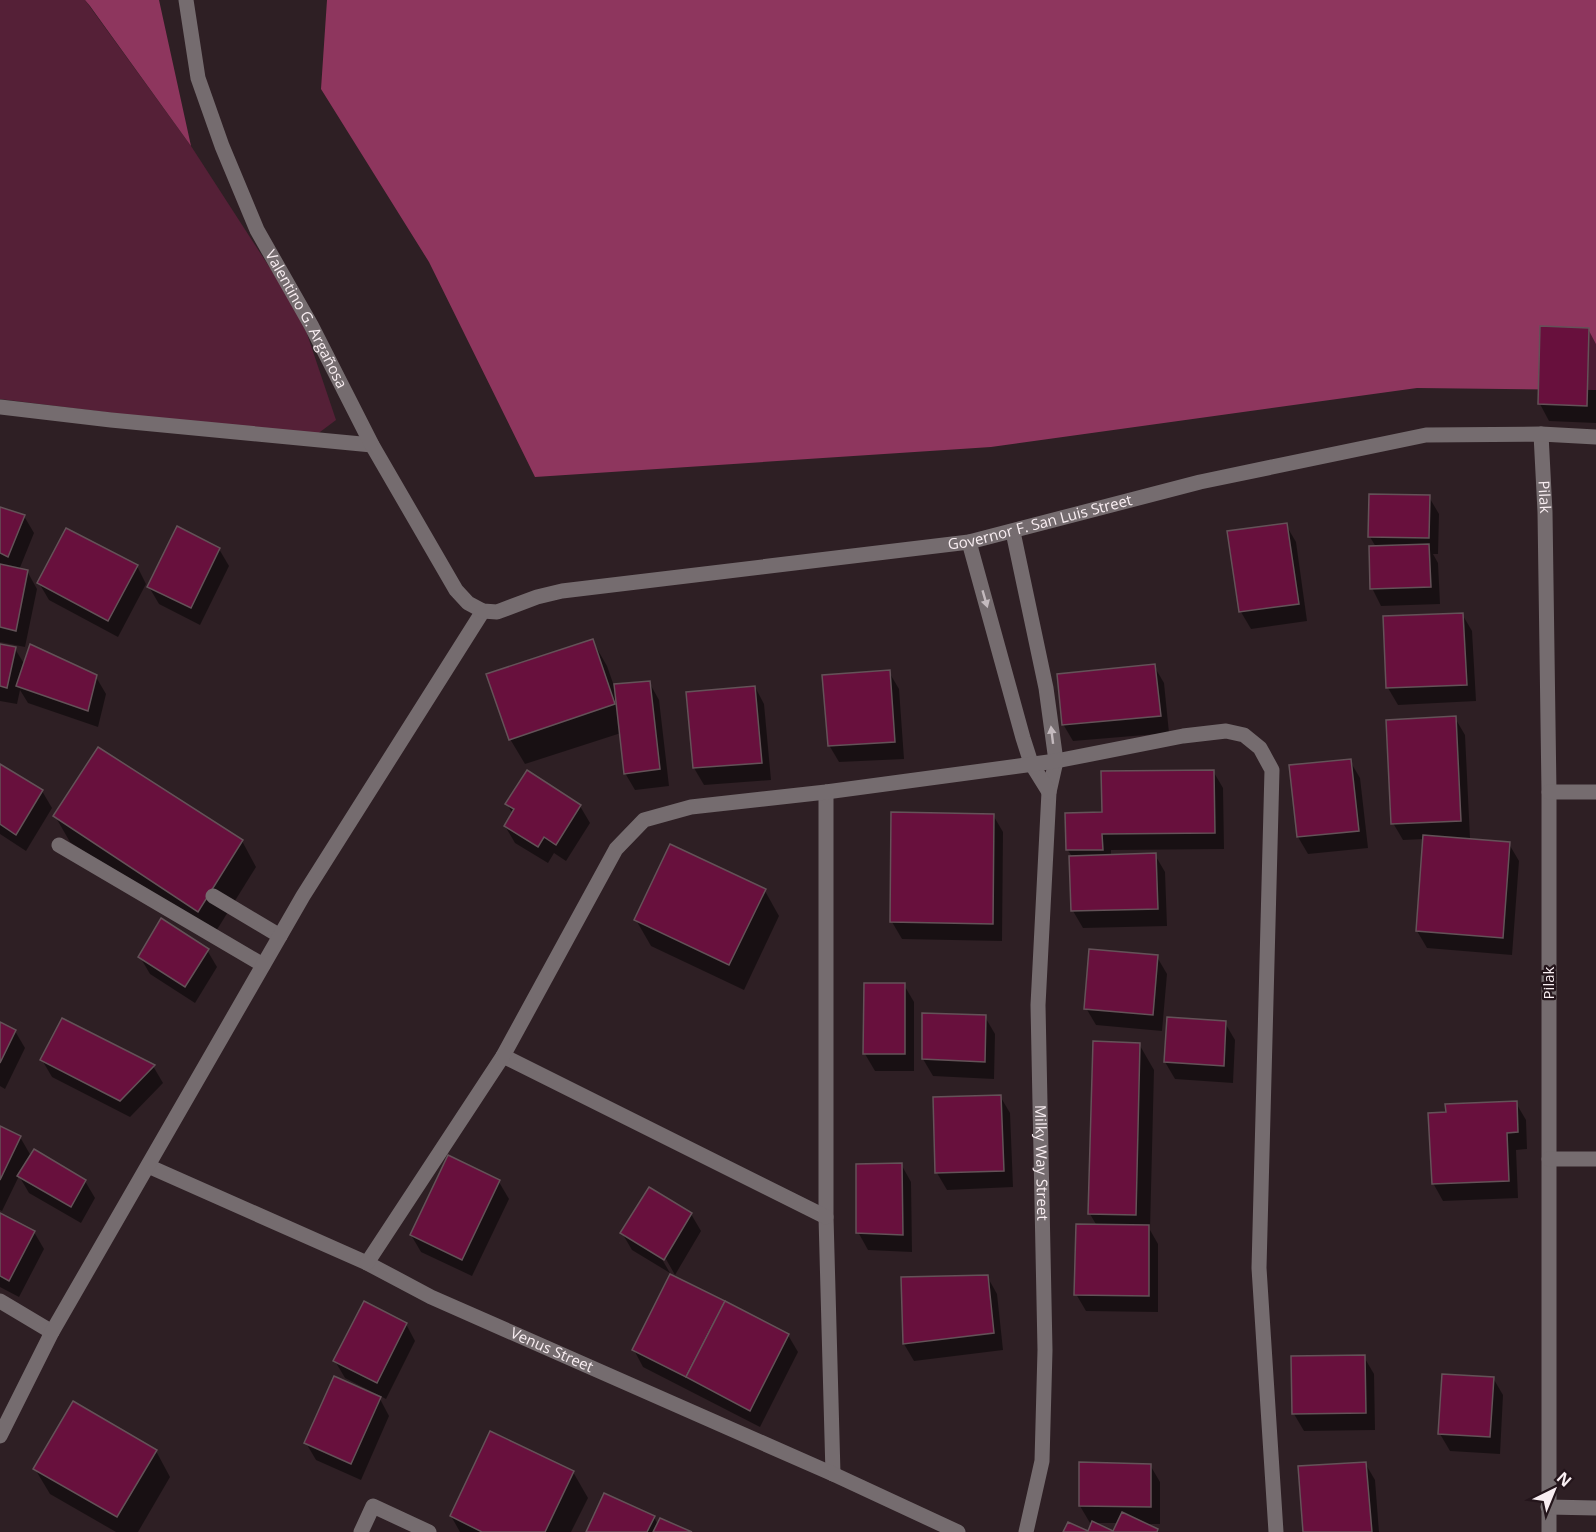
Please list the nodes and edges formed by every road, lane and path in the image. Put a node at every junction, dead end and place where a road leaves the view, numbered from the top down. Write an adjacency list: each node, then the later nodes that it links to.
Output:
1 (186, 0): 5 (street, Valentino G. Argañosa)
2 (0, 406): 5 (street)
3 (1540, 434): 4 (street, Governor F. San Luis Street); 6 (street, Governor F. San Luis Street); 13 (street, Pilak)
4 (1596, 437)
5 (372, 445): 8 (street, Valentino G. Argañosa)
6 (1013, 532): 7 (street, Governor F. San Luis Street); 9 (street, one-way to 6)
7 (969, 542): 8 (street, Governor F. San Luis Street); 10 (street, one-way to 10)
8 (483, 611): 17 (street)
9 (1056, 761): 10 (street); 12 (street, Milky Way Street); 35 (street)
10 (1031, 763): 11 (street); 12 (street)
11 (826, 792): 19 (street); 23 (street)
12 (1049, 792): 34 (street, Milky Way Street)
13 (1549, 792): 14 (street); 20 (street, Pilak)
14 (1596, 792)
15 (59, 845): 18 (street)
16 (213, 897): 17 (street)
17 (280, 936): 18 (street)
18 (263, 965): 22 (street)
19 (503, 1056): 23 (street); 24 (street)
20 (1549, 1159): 21 (street); 29 (street, Pilak)
21 (1596, 1159)
22 (148, 1166): 24 (street, Venus Street); 26 (street)
23 (826, 1217): 28 (street)
24 (367, 1263): 28 (street, Venus Street)
25 (0, 1301): 26 (street)
26 (52, 1332): 27 (street)
27 (0, 1436)
28 (833, 1474): 33 (street, Venus Street)
29 (1548, 1507): 30 (street); 36 (street, Pilak)
30 (1596, 1508)
31 (361, 1532): 32 (street)
32 (429, 1532)
33 (958, 1532)
34 (1026, 1532)
35 (1276, 1532)
36 (1549, 1532)

